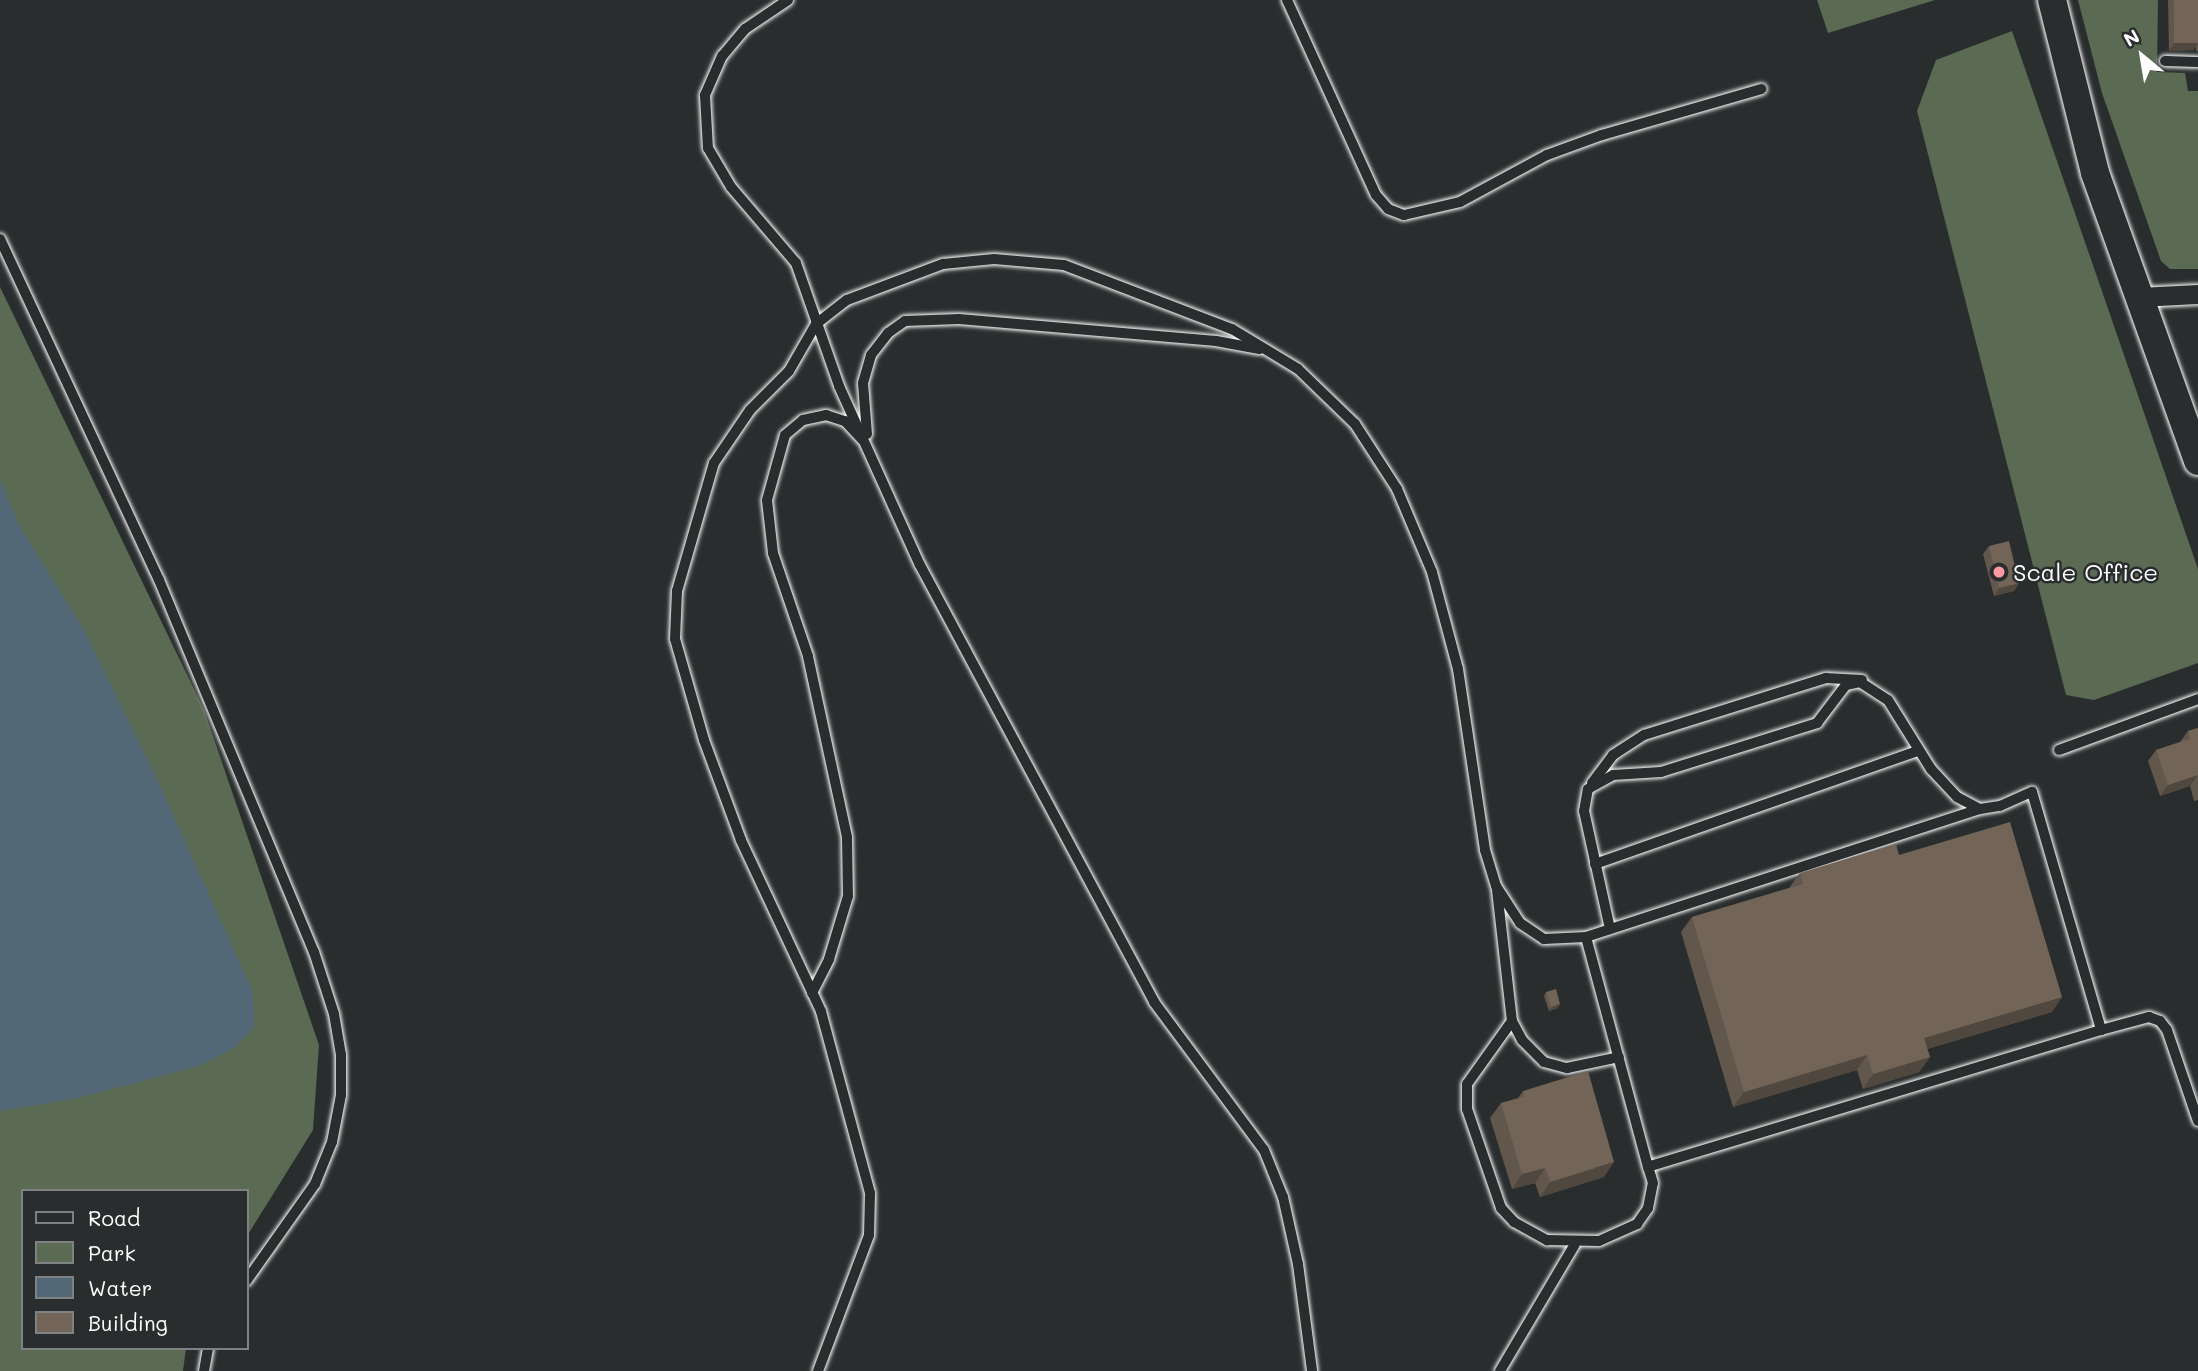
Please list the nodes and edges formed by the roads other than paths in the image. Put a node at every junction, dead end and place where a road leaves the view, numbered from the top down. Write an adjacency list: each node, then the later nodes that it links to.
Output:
1 (788, 0): 10 (lane)
2 (1287, 0): 6 (lane)
3 (2052, 0): 9 (main road)
4 (2165, 61): 5 (lane)
5 (2198, 62)
6 (1760, 89)
7 (0, 239): 31 (lane)
8 (2198, 294): 9 (street)
9 (2138, 297): 13 (main road)
10 (816, 324): 11 (lane); 12 (lane); 24 (lane)
11 (1274, 354): 12 (lane); 21 (lane)
12 (870, 448): 24 (lane); 35 (lane)
13 (2198, 461)
14 (1875, 689): 17 (lane); 18 (lane); 18 (lane)
15 (2198, 699): 16 (lane)
16 (2059, 750)
17 (1917, 751): 19 (lane); 20 (lane)
18 (1588, 789): 20 (lane)
19 (1980, 809): 22 (lane); 26 (lane)
20 (1595, 864): 22 (lane)
21 (1496, 886): 23 (lane); 25 (lane)
22 (1610, 929): 23 (lane)
23 (1586, 937): 27 (lane)
24 (812, 993): 34 (lane)
25 (1512, 1021): 27 (lane); 30 (lane)
26 (2101, 1030): 28 (lane); 29 (lane)
27 (1619, 1057): 29 (lane)
28 (2198, 1121)
29 (1648, 1167): 30 (lane)
30 (1575, 1244): 36 (lane)
31 (248, 1279)
32 (208, 1350): 33 (lane)
33 (204, 1371)
34 (818, 1371)
35 (1312, 1371)
36 (1500, 1371)

